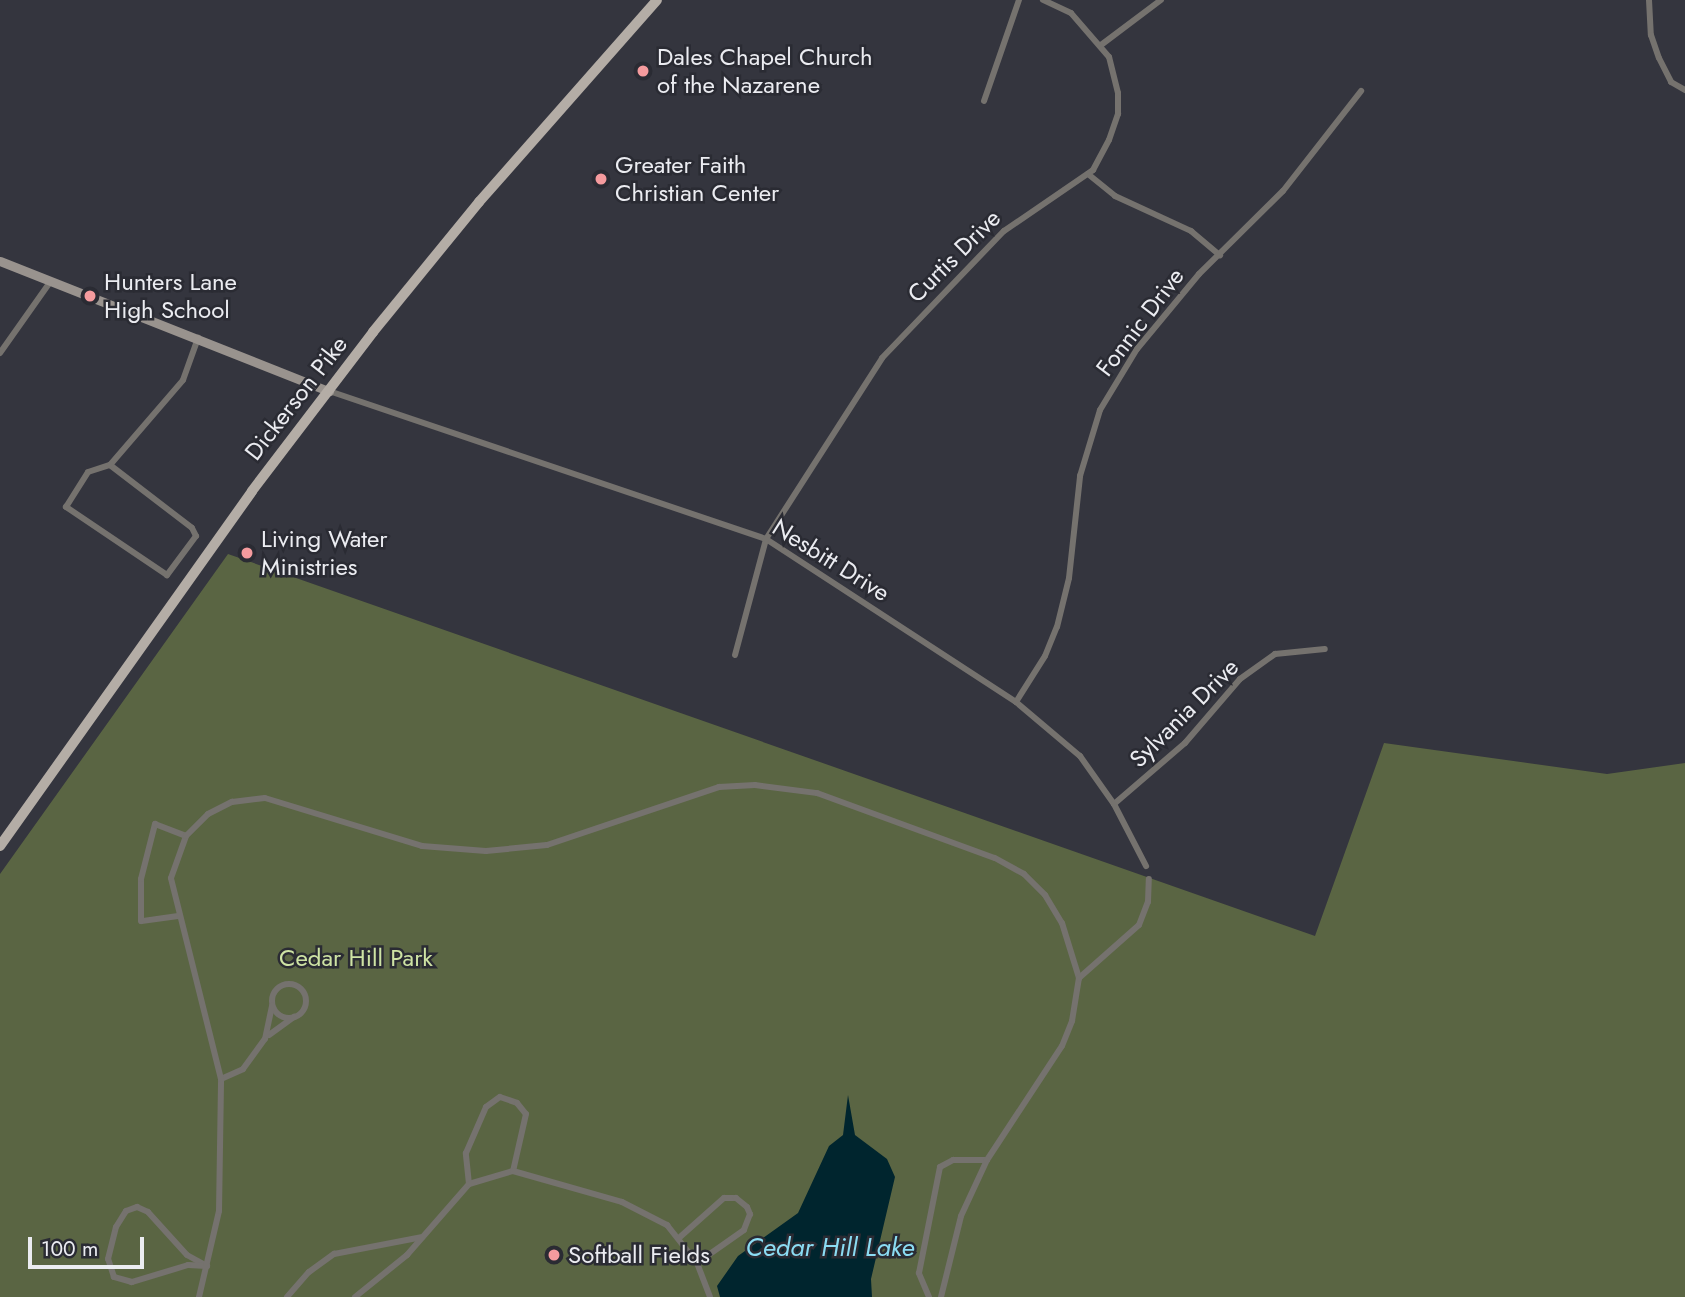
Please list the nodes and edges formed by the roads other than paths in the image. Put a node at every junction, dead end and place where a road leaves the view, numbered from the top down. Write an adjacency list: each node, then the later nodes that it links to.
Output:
1 (657, 0): 16 (main road, Dickerson Pike)
2 (1019, 0): 9 (street)
3 (1043, 0): 6 (street, Curtis Drive)
4 (1161, 0): 6 (street)
5 (1649, 0): 7 (street)
6 (1101, 46): 10 (street, Curtis Drive)
7 (1685, 90)
8 (1361, 91): 11 (street, Fonnic Drive)
9 (984, 101)
10 (1088, 174): 11 (street); 18 (street, Curtis Drive)
11 (1220, 255): 21 (street, Fonnic Drive)
12 (0, 261): 13 (street)
13 (50, 282): 14 (street); 15 (street)
14 (198, 338): 16 (street); 17 (street)
15 (0, 353)
16 (328, 391): 18 (street, Nesbitt Drive); 24 (main road, Dickerson Pike)
17 (110, 465): 17 (street)
18 (766, 539): 20 (street, Curtis Drive); 21 (street, Nesbitt Drive)
19 (1325, 649): 22 (street, Sylvania Drive)
20 (735, 655)
21 (1016, 702): 22 (street, Nesbitt Drive)
22 (1114, 804): 25 (street, Nesbitt Drive)
23 (186, 836): 27 (street); 27 (street); 28 (street)
24 (0, 846)
25 (1146, 866)
26 (1149, 879): 28 (street)
27 (177, 916): 32 (street)
28 (1079, 978): 33 (street)
29 (272, 1002): 30 (street); 30 (street); 31 (street)
30 (296, 1016): 31 (street)
31 (265, 1039): 32 (street)
32 (221, 1079): 39 (street)
33 (987, 1160): 44 (street); 45 (street)
34 (513, 1171): 35 (street); 35 (street); 37 (street)
35 (468, 1184): 36 (street)
36 (422, 1237): 41 (street); 42 (street)
37 (680, 1237): 38 (street); 38 (street)
38 (697, 1263): 43 (street)
39 (207, 1266): 39 (street); 40 (street)
40 (199, 1297)
41 (287, 1297)
42 (355, 1297)
43 (710, 1297)
44 (929, 1297)
45 (941, 1297)

